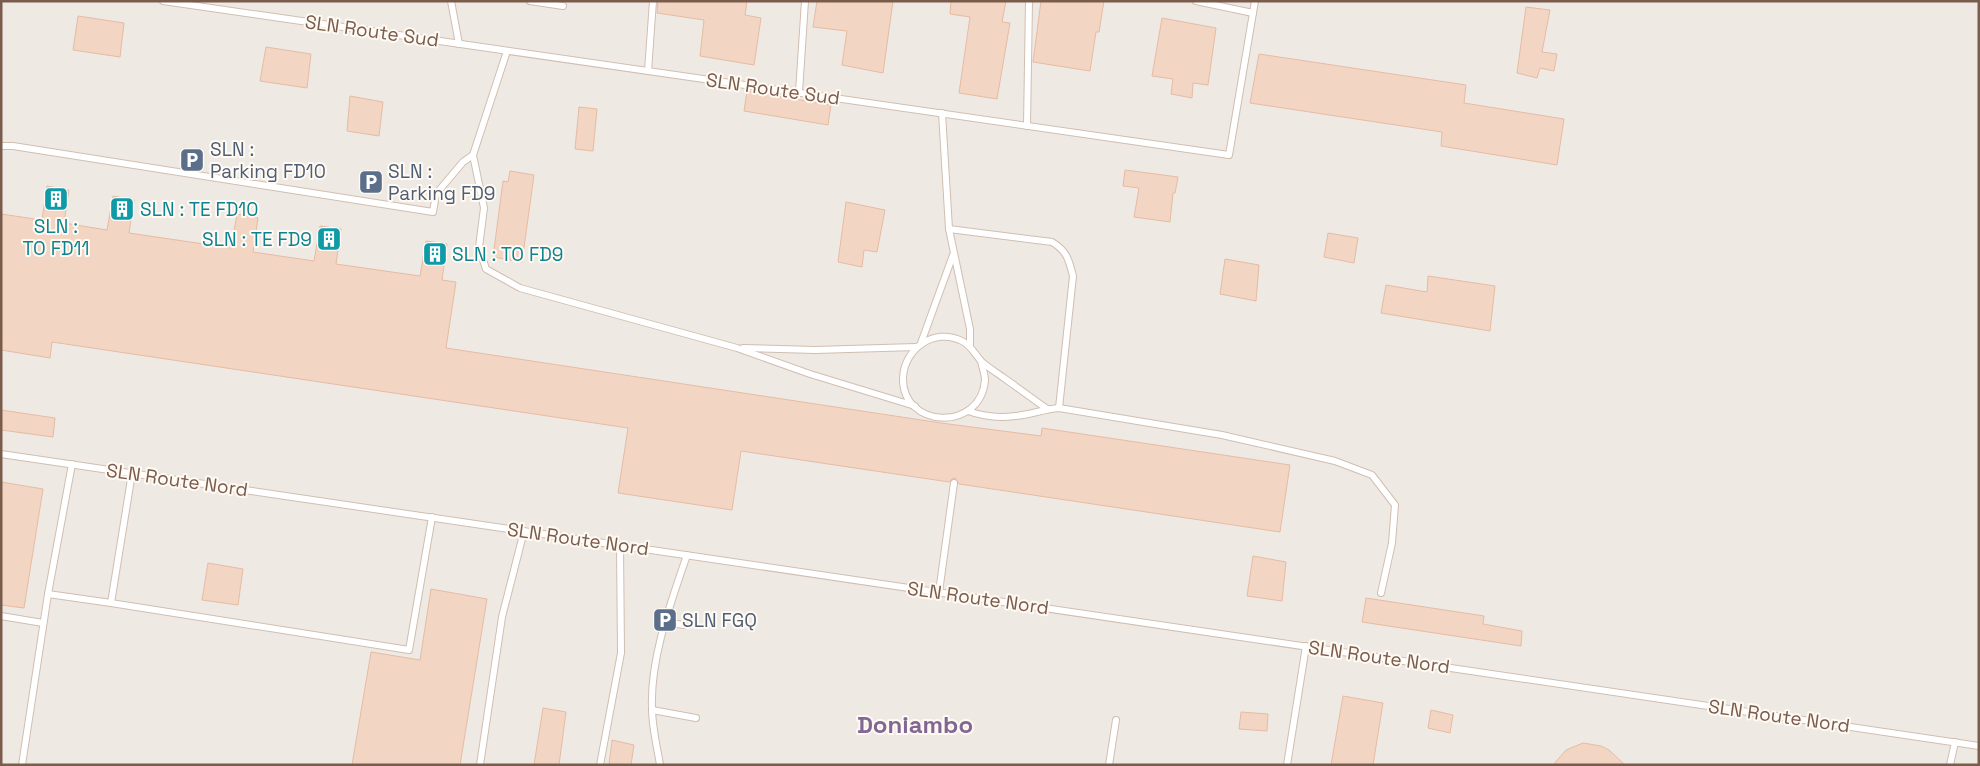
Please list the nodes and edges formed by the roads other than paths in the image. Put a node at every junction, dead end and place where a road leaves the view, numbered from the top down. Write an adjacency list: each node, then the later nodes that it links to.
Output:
1 (163, 1): 11 (lane, SLN Route Sud)
2 (450, 1): 11 (lane)
3 (530, 1): 9 (lane)
4 (653, 1): 13 (lane)
5 (805, 1): 14 (lane)
6 (1030, 1): 16 (lane)
7 (1196, 1): 10 (lane)
8 (1255, 1): 10 (lane, SLN Route Sud)
9 (563, 6)
10 (1253, 13): 16 (lane, SLN Route Sud)
11 (459, 44): 12 (lane, SLN Route Sud)
12 (507, 51): 13 (lane, SLN Route Sud); 18 (lane)
13 (648, 71): 14 (lane, SLN Route Sud)
14 (799, 92): 15 (lane, SLN Route Sud)
15 (942, 113): 16 (lane, SLN Route Sud); 19 (lane)
16 (1027, 126)
17 (1, 146): 18 (lane)
18 (473, 155): 23 (lane)
19 (949, 228): 20 (lane); 26 (lane)
20 (953, 254): 21 (lane); 22 (lane)
21 (918, 345): 22 (lane); 23 (lane); 25 (lane)
22 (970, 346): 24 (lane)
23 (737, 348): 25 (lane)
24 (981, 361): 27 (lane); 28 (lane)
25 (915, 406): 29 (lane)
26 (1059, 408): 27 (lane); 40 (lane)
27 (1047, 409): 28 (lane)
28 (968, 411): 29 (lane)
29 (956, 417): 30 (lane)
30 (960, 424)
31 (1, 454): 32 (lane, SLN Route Nord)
32 (72, 464): 33 (lane, SLN Route Nord); 41 (lane)
33 (132, 473): 35 (lane, SLN Route Nord); 42 (lane)
34 (954, 483): 39 (lane)
35 (432, 517): 36 (lane, SLN Route Nord); 42 (lane)
36 (524, 531): 37 (lane, SLN Route Nord); 54 (lane)
37 (620, 545): 38 (lane, SLN Route Nord); 55 (lane)
38 (687, 555): 39 (lane, SLN Route Nord); 44 (lane)
39 (939, 592): 47 (lane, SLN Route Nord)
40 (1381, 593)
41 (48, 594): 42 (lane); 45 (lane)
42 (111, 603)
43 (1, 616): 45 (lane)
44 (664, 622): 46 (lane); 48 (lane)
45 (43, 623): 53 (lane)
46 (684, 625)
47 (1306, 646): 51 (lane, SLN Route Nord); 58 (lane)
48 (652, 710): 49 (lane); 56 (lane)
49 (696, 718)
50 (1116, 720): 57 (lane)
51 (1955, 742): 52 (lane, SLN Route Nord); 59 (lane)
52 (1979, 746)
53 (22, 765)
54 (480, 765)
55 (600, 765)
56 (660, 765)
57 (1109, 765)
58 (1287, 765)
59 (1950, 765)

